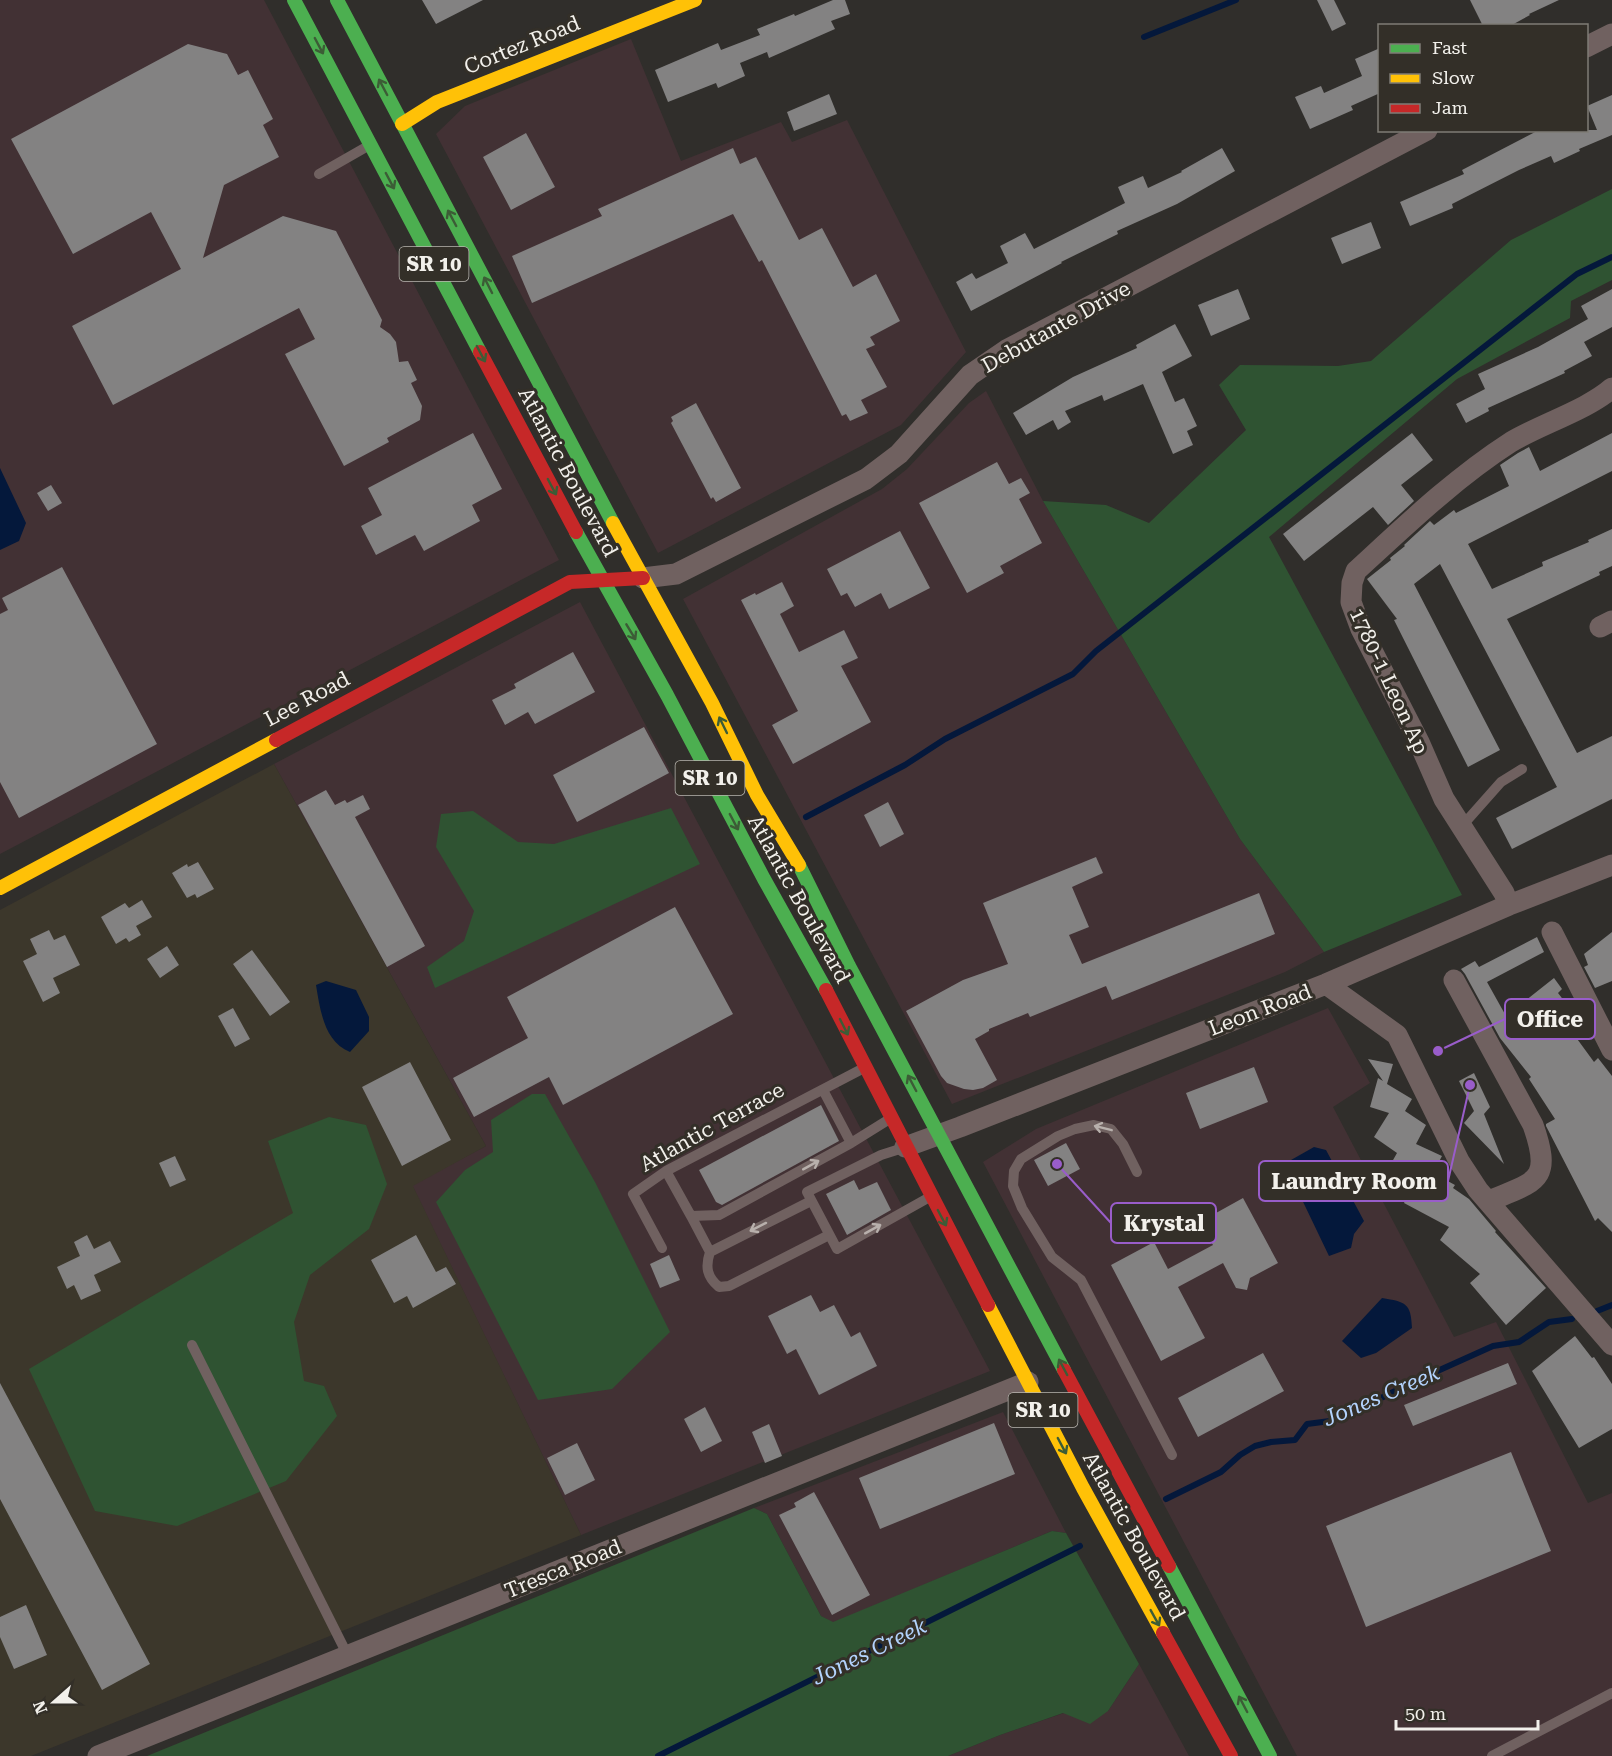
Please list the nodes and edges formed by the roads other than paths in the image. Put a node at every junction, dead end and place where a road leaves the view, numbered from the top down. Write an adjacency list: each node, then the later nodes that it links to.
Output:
1 (294, 0): 6 (main road, Atlantic Boulevard / SR 10, one-way to 6)
2 (337, 0): 8 (main road, Atlantic Boulevard / SR 10, one-way to 2)
3 (695, 0): 8 (main road, Cortez Road)
4 (1612, 34): 5 (street)
5 (1588, 46)
6 (343, 93): 7 (main road); 10 (main road, Atlantic Boulevard / SR 10)
7 (360, 99)
8 (402, 124): 10 (main road, Cortez Road); 13 (main road, Atlantic Boulevard / SR 10)
9 (1423, 132): 15 (street, Debutante Drive)
10 (381, 138): 12 (lane); 16 (main road, Atlantic Boulevard / SR 10, one-way to 16)
11 (407, 172): 13 (main road)
12 (319, 174)
13 (430, 176): 15 (main road, Atlantic Boulevard / SR 10, one-way to 13)
14 (1612, 388): 18 (street, 1780-1 Leon Ap)
15 (644, 578): 16 (main road, Lee Road); 29 (main road, Atlantic Boulevard / SR 10, one-way to 15)
16 (602, 582): 20 (main road, Lee Road); 26 (main road, Atlantic Boulevard / SR 10, one-way to 26)
17 (1522, 770): 18 (lane)
18 (1462, 826): 21 (street, 1780-1 Leon Ap)
19 (1612, 865): 21 (street, Leon Road)
20 (0, 888)
21 (1509, 905): 24 (street, Leon Road)
22 (1552, 932): 25 (street)
23 (1454, 980): 36 (street)
24 (1326, 984): 29 (street, Leon Road); 36 (street)
25 (1612, 1050)
26 (864, 1067): 27 (lane, Atlantic Terrace); 28 (main road, Atlantic Boulevard / SR 10)
27 (823, 1090): 30 (lane); 32 (lane, Atlantic Terrace)
28 (891, 1118): 30 (lane); 31 (main road, Atlantic Boulevard / SR 10)
29 (940, 1135): 31 (street, Leon Road); 49 (main road, Atlantic Boulevard / SR 10, one-way to 29)
30 (851, 1143): 37 (lane, one-way to 30)
31 (905, 1147): 34 (main road, Atlantic Boulevard / SR 10); 35 (lane)
32 (666, 1171): 37 (lane); 39 (lane, Atlantic Terrace)
33 (1137, 1172): 44 (lane, one-way to 44)
34 (931, 1196): 38 (lane, one-way to 34); 43 (main road, Atlantic Boulevard / SR 10, one-way to 43)
35 (811, 1201): 38 (lane); 40 (lane, one-way to 40)
36 (1489, 1201): 42 (street)
37 (691, 1216): 40 (lane)
38 (829, 1235): 40 (lane)
39 (662, 1248)
40 (710, 1252)
41 (192, 1345): 45 (lane)
42 (1612, 1345)
43 (1036, 1384): 45 (street, Tresca Road); 48 (main road, Atlantic Boulevard / SR 10, one-way to 48)
44 (1172, 1455)
45 (348, 1656): 47 (street, Tresca Road)
46 (1612, 1693): 50 (lane)
47 (98, 1756)
48 (1231, 1756)
49 (1270, 1756)
50 (1492, 1756)

